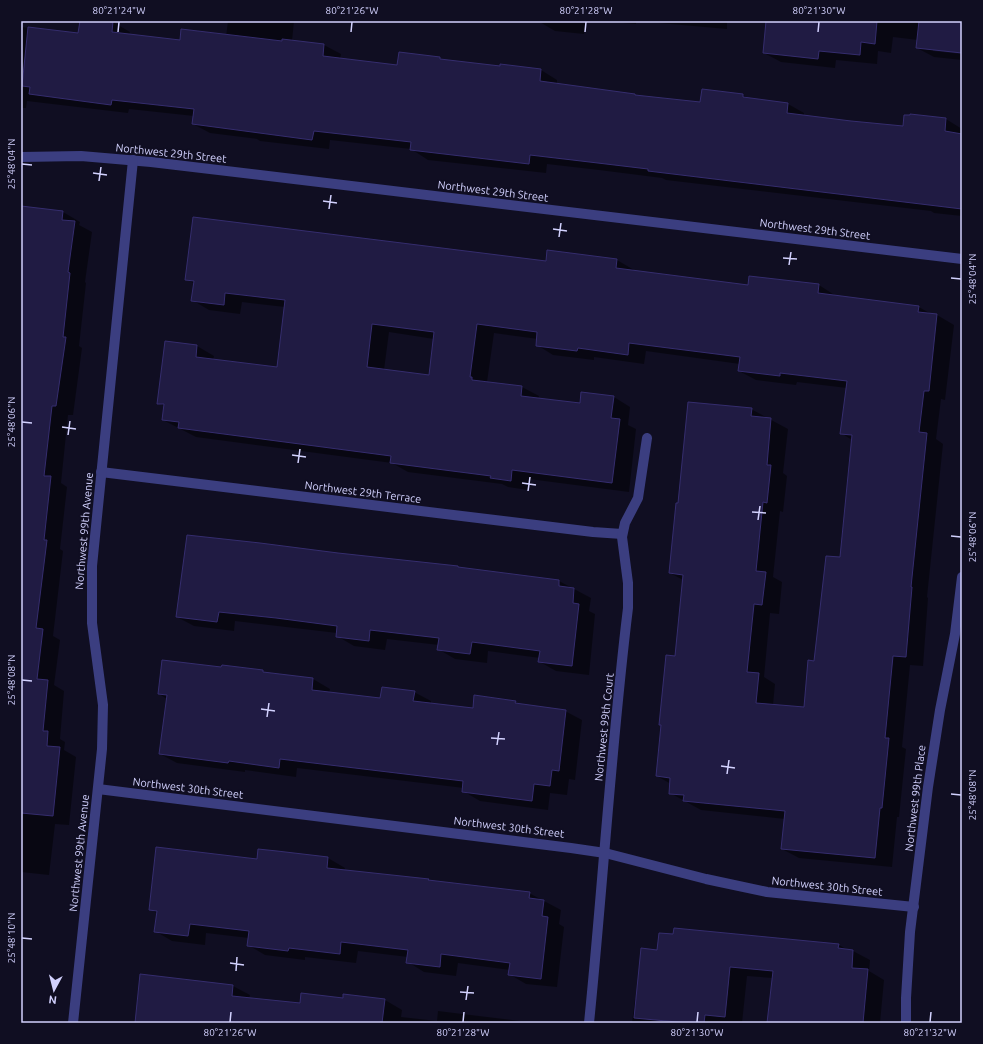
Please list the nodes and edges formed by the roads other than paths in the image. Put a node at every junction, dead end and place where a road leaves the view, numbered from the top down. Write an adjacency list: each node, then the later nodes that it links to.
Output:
1 (21, 157): 2 (street, Northwest 29th Street)
2 (133, 160): 3 (street, Northwest 29th Street); 5 (street, Northwest 99th Avenue)
3 (962, 259)
4 (647, 438): 6 (street, Northwest 99th Court)
5 (101, 472): 6 (street, Northwest 29th Terrace); 8 (street, Northwest 99th Avenue)
6 (622, 534): 9 (street, Northwest 99th Court)
7 (962, 577): 10 (street, Northwest 99th Place)
8 (98, 789): 9 (street, Northwest 30th Street); 11 (street, Northwest 99th Avenue)
9 (605, 853): 10 (street, Northwest 30th Street); 12 (street, Northwest 99th Court)
10 (914, 907): 13 (street, Northwest 99th Place)
11 (73, 1023)
12 (589, 1023)
13 (906, 1023)

